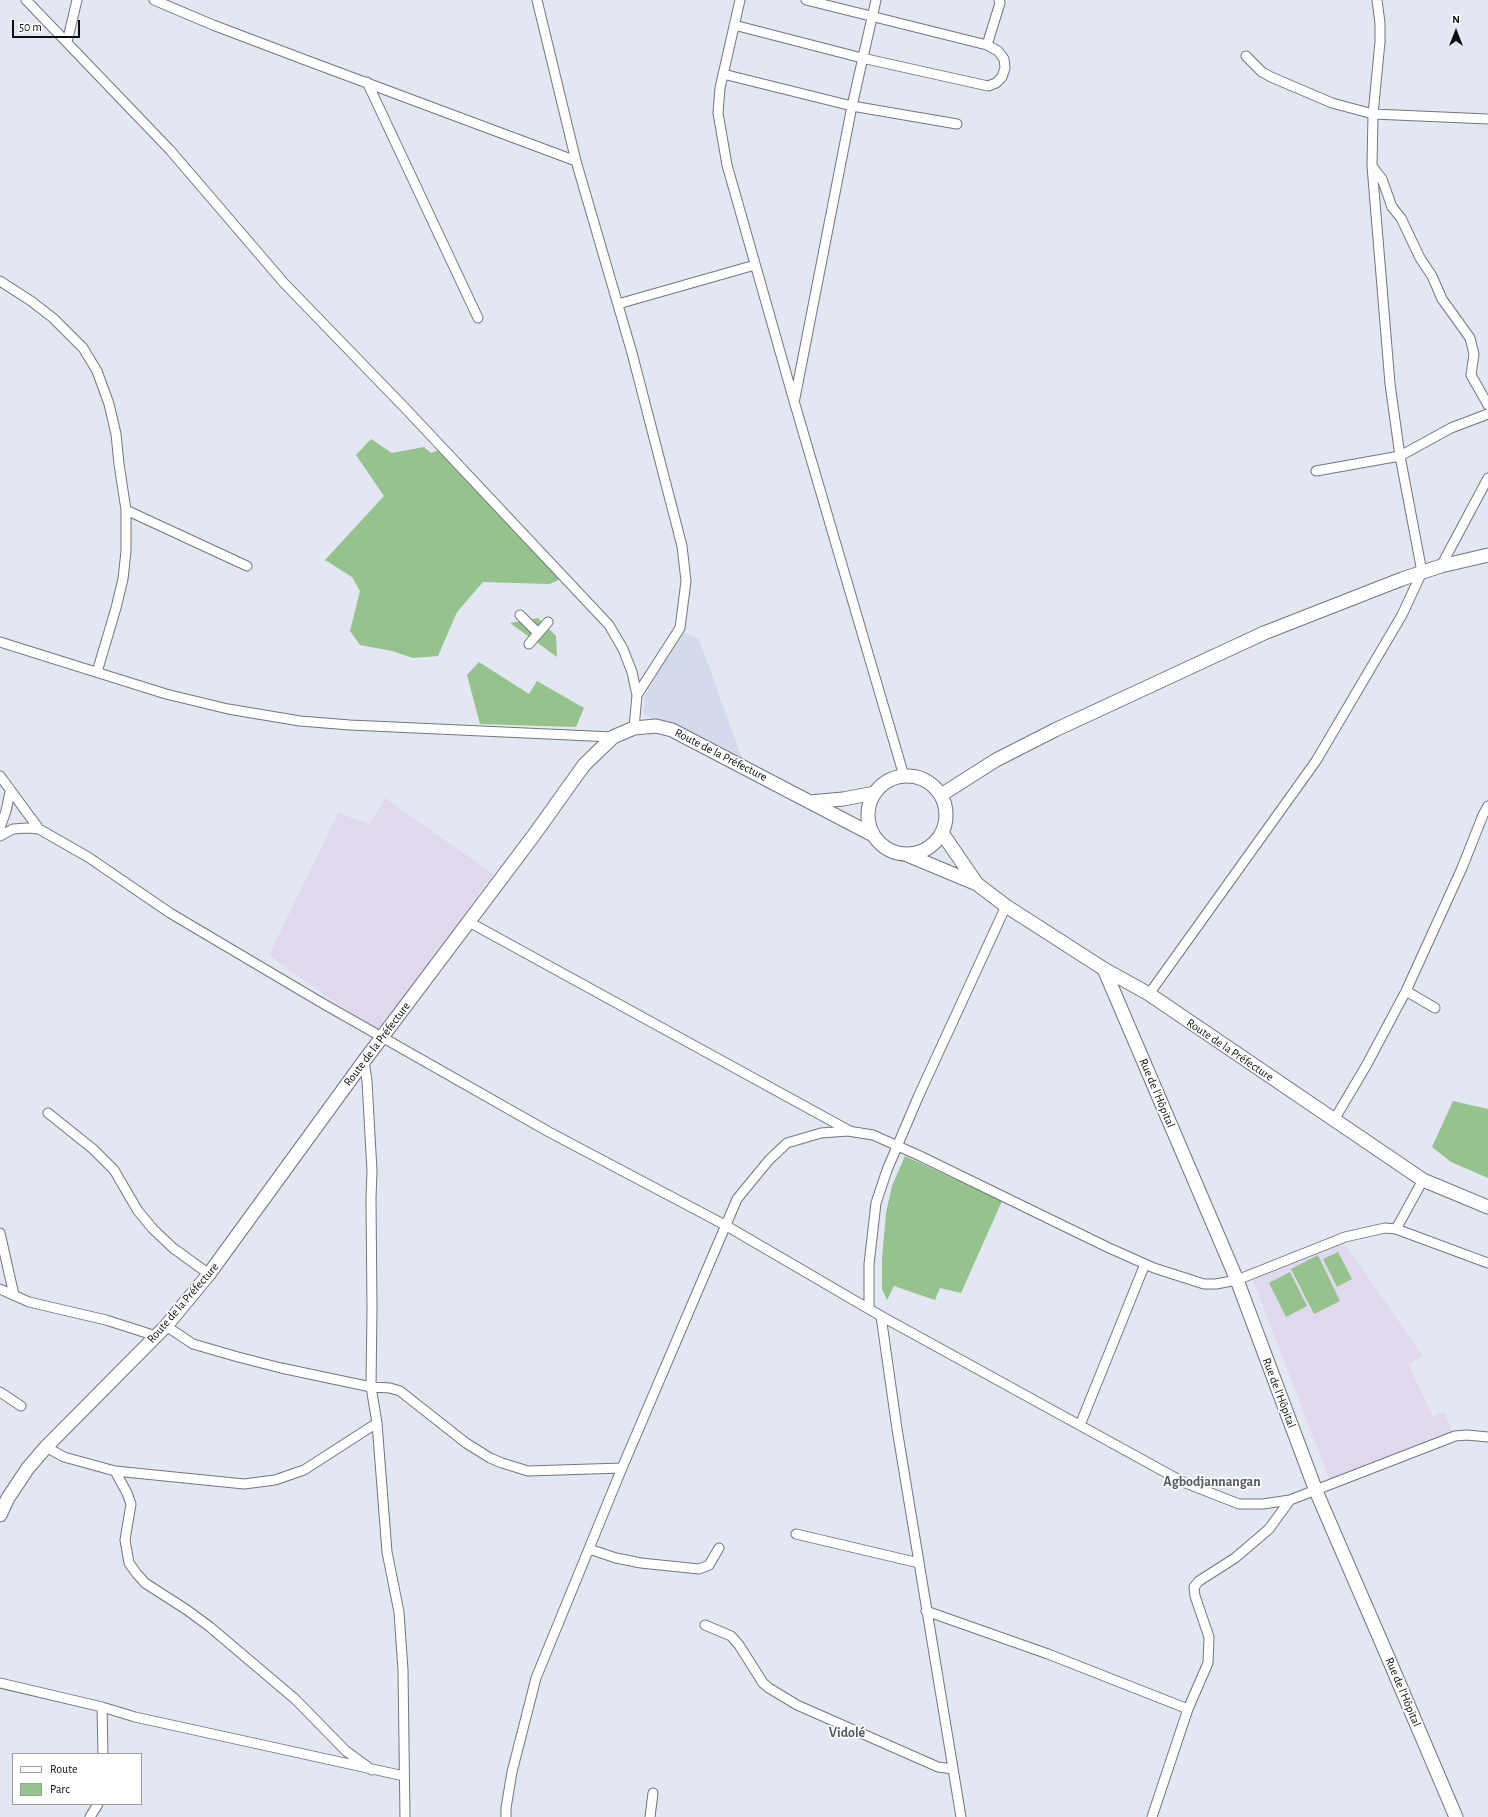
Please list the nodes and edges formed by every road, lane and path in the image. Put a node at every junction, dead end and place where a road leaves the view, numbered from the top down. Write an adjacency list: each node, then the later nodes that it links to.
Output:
1 (26, 0): 12 (street)
2 (77, 0): 12 (street)
3 (154, 0): 17 (street)
4 (537, 0): 22 (street)
5 (740, 0): 11 (street)
6 (806, 0): 10 (street)
7 (876, 0): 10 (street)
8 (999, 0): 13 (street)
9 (1377, 0): 19 (street)
10 (872, 17): 13 (street); 15 (street)
11 (734, 25): 15 (street); 16 (street)
12 (67, 42): 45 (street)
13 (987, 45): 15 (street)
14 (1246, 56): 19 (street)
15 (862, 58): 18 (street)
16 (723, 74): 18 (street); 24 (street)
17 (367, 82): 22 (street); 27 (street)
18 (852, 106): 21 (street); 28 (street)
19 (1373, 114): 20 (street); 23 (street)
20 (1488, 119)
21 (957, 124)
22 (576, 161): 26 (street)
23 (1372, 166): 29 (street); 31 (street)
24 (755, 265): 26 (street); 28 (street)
25 (0, 281): 34 (street)
26 (618, 304): 45 (street)
27 (478, 318)
28 (794, 401): 49 (street)
29 (1488, 405)
30 (1488, 414): 31 (street)
31 (1400, 456): 32 (street); 38 (street)
32 (1316, 471)
33 (1488, 478): 37 (street)
34 (126, 510): 36 (street); 44 (street)
35 (1488, 555): 37 (street)
36 (247, 566)
37 (1441, 566): 38 (street)
38 (1422, 572): 52 (street); 66 (street)
39 (520, 615): 41 (street)
40 (548, 622): 41 (street)
41 (538, 633): 43 (street)
42 (0, 642): 44 (street)
43 (529, 644)
44 (97, 672): 47 (street)
45 (637, 695): 46 (street)
46 (634, 728): 47 (street, Route de la Préfecture); 53 (street, Route de la Préfecture)
47 (613, 737): 63 (street, Route de la Préfecture)
48 (0, 776): 50 (street)
49 (904, 776): 51 (street); 52 (street)
50 (10, 792): 55 (street); 56 (street)
51 (874, 793): 53 (street); 58 (street)
52 (941, 795): 57 (street)
53 (810, 802): 58 (street, Route de la Préfecture)
54 (1488, 806): 65 (street)
55 (0, 828)
56 (39, 829): 59 (street); 68 (street)
57 (942, 833): 60 (street); 61 (street, Route de la Préfecture)
58 (873, 835): 60 (street)
59 (0, 836)
60 (905, 854): 61 (street, Route de la Préfecture)
61 (977, 884): 62 (street, Route de la Préfecture)
62 (1006, 906): 64 (street, Route de la Préfecture); 73 (street)
63 (469, 922): 68 (street, Route de la Préfecture); 72 (street)
64 (1104, 969): 66 (street, Route de la Préfecture); 82 (street, Rue de l'Hôpital)
65 (1406, 992): 67 (street); 71 (street)
66 (1149, 994): 71 (street, Route de la Préfecture)
67 (1435, 1008)
68 (383, 1038): 69 (street, Route de la Préfecture); 76 (street)
69 (364, 1061): 81 (street, Route de la Préfecture); 89 (street)
70 (48, 1114): 81 (street)
71 (1334, 1120): 74 (street, Route de la Préfecture)
72 (848, 1131): 73 (street); 76 (street)
73 (897, 1146): 80 (street); 85 (street)
74 (1423, 1180): 75 (street, Route de la Préfecture); 77 (street)
75 (1488, 1207)
76 (725, 1225): 85 (street); 96 (street)
77 (1396, 1229): 79 (street); 82 (street)
78 (0, 1233): 84 (street)
79 (1488, 1263)
80 (1146, 1264): 82 (street); 93 (street)
81 (209, 1274): 87 (street, Route de la Préfecture)
82 (1237, 1280): 98 (street, Rue de l'Hôpital)
83 (0, 1289): 84 (street)
84 (14, 1295): 88 (street)
85 (869, 1308): 86 (street)
86 (881, 1316): 93 (street); 104 (street)
87 (166, 1326): 88 (street, Route de la Préfecture); 89 (street)
88 (156, 1336): 95 (street, Route de la Préfecture)
89 (371, 1387): 92 (street); 96 (street)
90 (0, 1392): 91 (street)
91 (21, 1406)
92 (377, 1423): 97 (street); 113 (street)
93 (1080, 1425): 99 (street)
94 (1488, 1436): 98 (street)
95 (46, 1447): 97 (street); 100 (street, Route de la Préfecture)
96 (622, 1468): 103 (street)
97 (115, 1472): 112 (street)
98 (1316, 1491): 99 (street); 122 (street, Rue de l'Hôpital)
99 (1290, 1500): 109 (street)
100 (0, 1515)
101 (796, 1534): 104 (street)
102 (719, 1548): 103 (street)
103 (589, 1549): 118 (street)
104 (919, 1563): 105 (street)
105 (926, 1611): 109 (street); 111 (street)
106 (705, 1625): 111 (street)
107 (0, 1683): 108 (street)
108 (102, 1707): 110 (street); 112 (street)
109 (1188, 1709): 121 (street)
110 (103, 1753)
111 (953, 1769): 120 (street)
112 (372, 1770): 113 (street)
113 (404, 1776): 117 (street)
114 (652, 1793): 119 (street)
115 (97, 1805): 116 (street)
116 (90, 1817)
117 (405, 1817)
118 (506, 1817)
119 (650, 1817)
120 (961, 1817)
121 (1152, 1817)
122 (1456, 1817)

